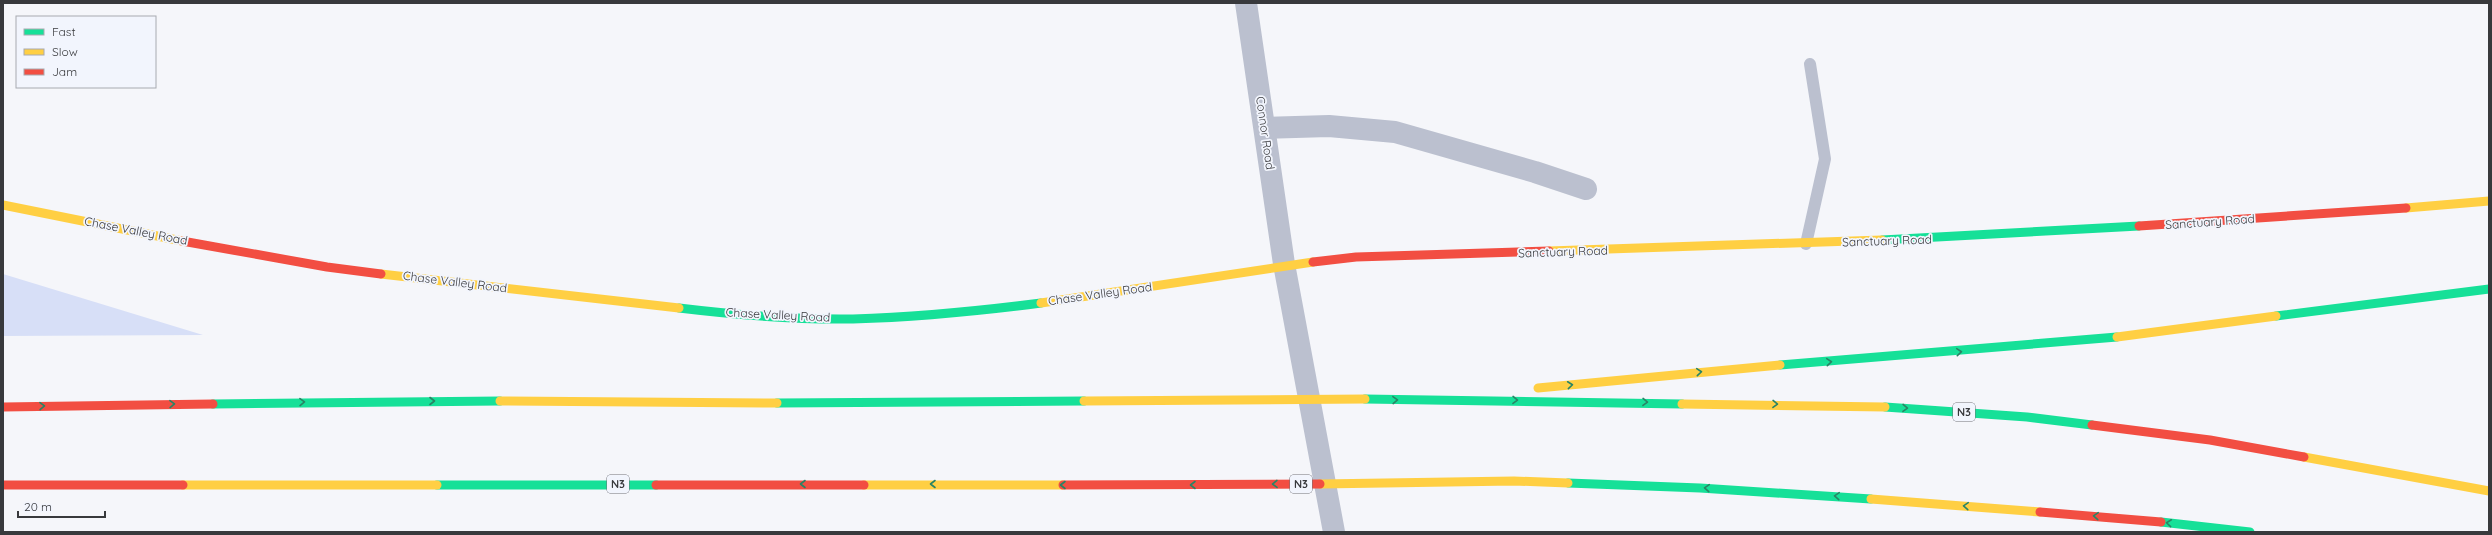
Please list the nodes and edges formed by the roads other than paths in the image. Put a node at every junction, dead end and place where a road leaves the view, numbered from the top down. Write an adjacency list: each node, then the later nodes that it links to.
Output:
1 (1246, 3): 3 (street, Connor Road)
2 (1810, 64): 7 (lane)
3 (1265, 128): 4 (street); 8 (street, Connor Road)
4 (1586, 189)
5 (2489, 201): 7 (main road, Sanctuary Road)
6 (3, 205): 8 (main road, Chase Valley Road)
7 (1806, 244): 8 (main road, Sanctuary Road)
8 (1284, 264): 17 (street)
9 (2489, 289): 10 (main road, one-way to 9)
10 (1529, 389)
11 (1513, 391): 12 (main road)
12 (1434, 399): 13 (main road, N3, one-way to 12); 15 (main road, N3, one-way to 15)
13 (3, 407)
14 (3, 485): 16 (main road, N3, one-way to 14)
15 (2489, 491)
16 (2135, 519): 18 (main road); 19 (main road, N3, one-way to 16)
17 (1334, 532)
18 (2162, 532)
19 (2250, 532)

